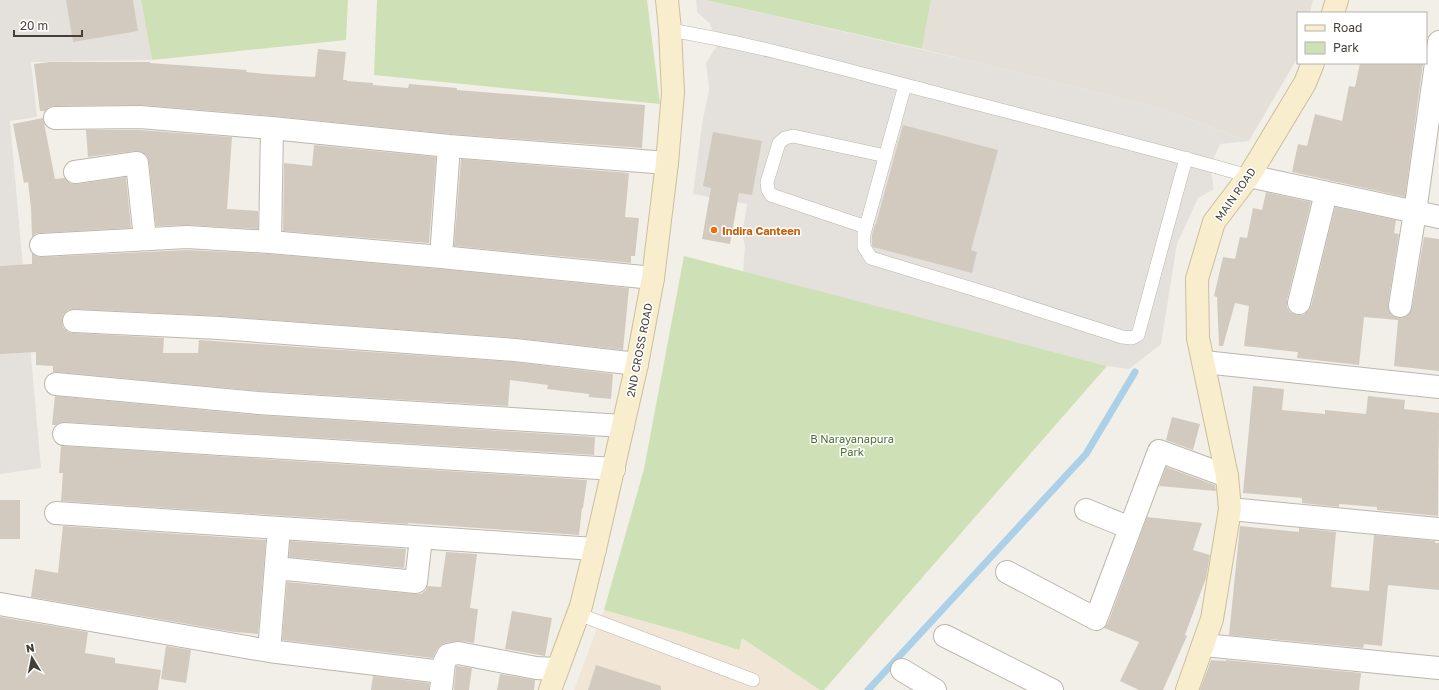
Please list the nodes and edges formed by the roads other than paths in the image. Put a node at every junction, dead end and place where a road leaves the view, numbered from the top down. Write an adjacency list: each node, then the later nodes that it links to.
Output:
1 (667, 0): 4 (street, 2ND CROSS ROAD)
2 (1337, 0): 3 (street)
3 (1333, 12)
4 (670, 30): 7 (lane); 13 (street, 2ND CROSS ROAD)
5 (1439, 42): 17 (street)
6 (1313, 64): 15 (street, MAIN ROAD)
7 (905, 85): 11 (lane); 12 (lane)
8 (55, 118): 9 (street)
9 (272, 128): 10 (street); 21 (street)
10 (449, 146): 13 (street); 23 (street)
11 (886, 156): 19 (lane); 19 (lane)
12 (1186, 158): 15 (lane); 19 (lane)
13 (667, 163): 24 (street, 2ND CROSS ROAD)
14 (75, 172): 20 (street)
15 (1249, 176): 16 (street); 28 (street, MAIN ROAD)
16 (1326, 192): 17 (street); 25 (street)
17 (1415, 212): 18 (street); 26 (street)
18 (1439, 217)
19 (866, 227)
20 (145, 240): 21 (street); 22 (street)
21 (270, 242): 23 (street)
22 (41, 245)
23 (441, 257): 24 (street)
24 (653, 278): 29 (street, 2ND CROSS ROAD)
25 (1299, 303)
26 (1400, 306)
27 (74, 321): 29 (street)
28 (1204, 362): 31 (street); 35 (street, MAIN ROAD)
29 (637, 364): 32 (street, 2ND CROSS ROAD)
30 (56, 384): 32 (street)
31 (1439, 387)
32 (623, 426): 34 (street, 2ND CROSS ROAD)
33 (64, 434): 34 (street)
34 (614, 470): 43 (street, 2ND CROSS ROAD)
35 (1227, 476): 36 (street, MAIN ROAD); 40 (street)
36 (1230, 509): 41 (street); 49 (street, MAIN ROAD)
37 (1086, 510): 40 (street)
38 (56, 513): 39 (street)
39 (279, 528): 42 (street); 44 (street)
40 (1130, 528): 45 (street)
41 (1439, 529)
42 (420, 538): 43 (street); 44 (street)
43 (595, 549): 47 (street, 2ND CROSS ROAD)
44 (276, 568): 50 (street)
45 (1007, 572)
46 (0, 604): 50 (street)
47 (578, 614): 52 (street, 2ND CROSS ROAD); 54 (lane)
48 (945, 636): 58 (street)
49 (1204, 645): 51 (street); 59 (street, MAIN ROAD)
50 (269, 650): 55 (street)
51 (1439, 668)
52 (558, 669): 55 (street); 56 (street, 2ND CROSS ROAD)
53 (902, 670): 57 (street)
54 (753, 680)
55 (442, 681)
56 (550, 690)
57 (935, 690)
58 (1052, 690)
59 (1187, 690)

